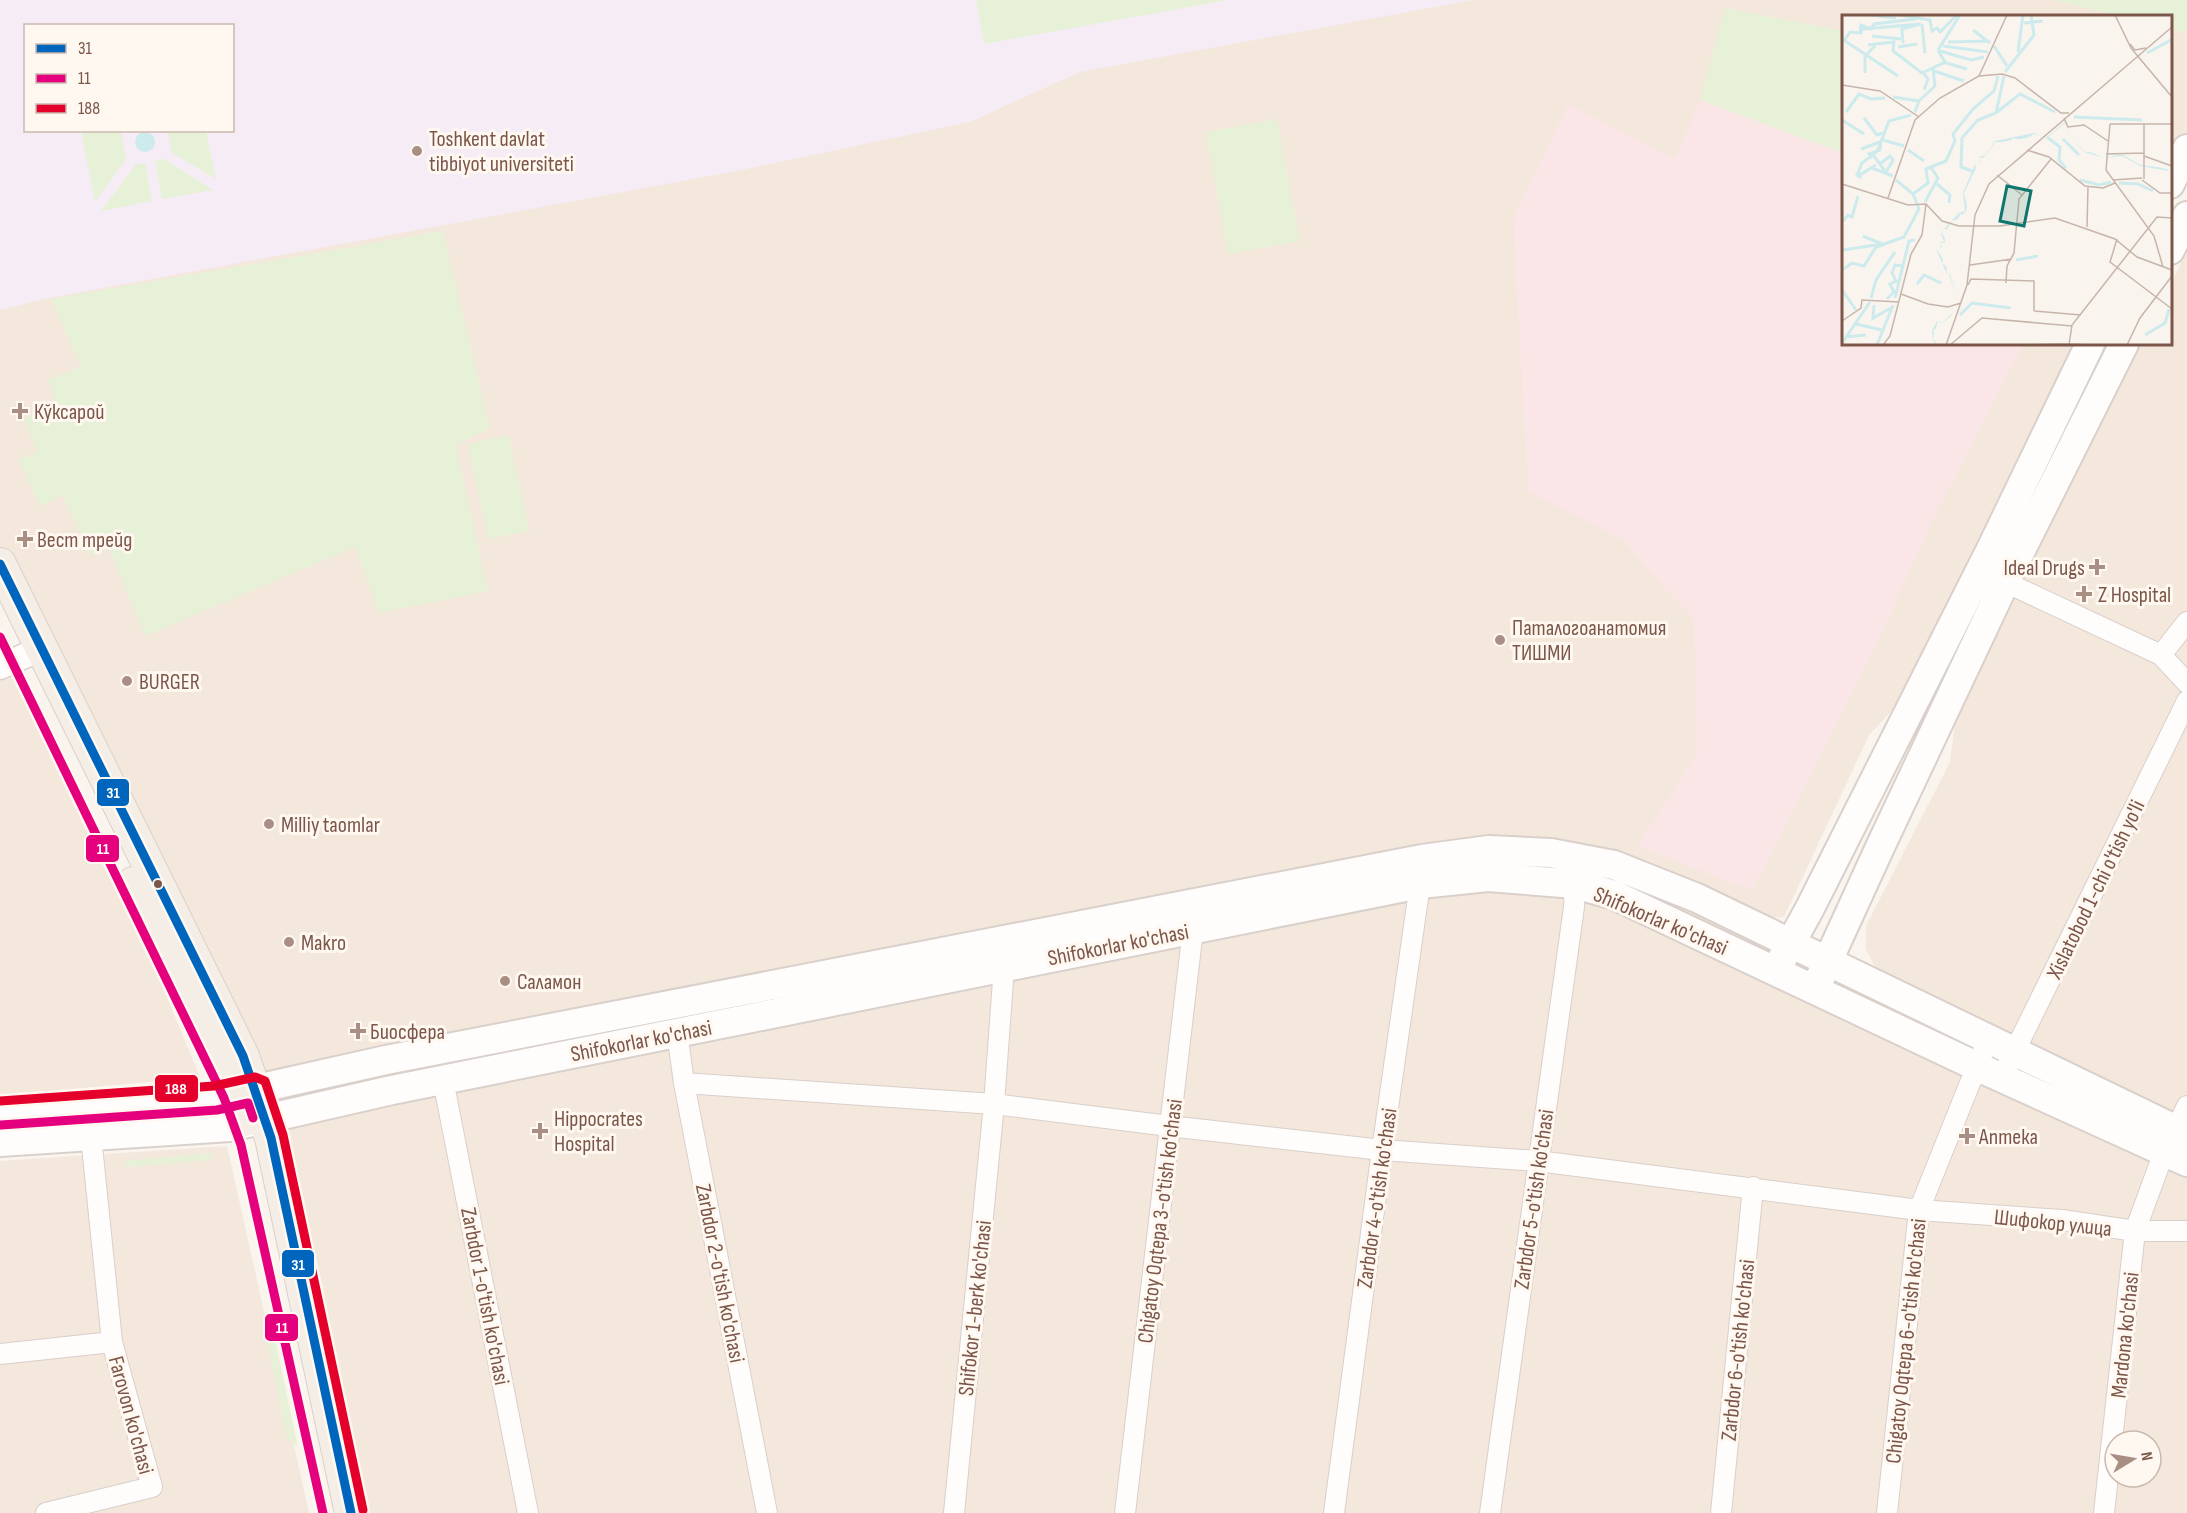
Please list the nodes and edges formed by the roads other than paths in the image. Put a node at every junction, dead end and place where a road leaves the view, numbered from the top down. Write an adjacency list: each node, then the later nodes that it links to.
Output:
1 (2187, 149): 2 (main road)
2 (2177, 181)
3 (2187, 216): 4 (main road)
4 (2172, 246)
5 (2090, 345): 18 (main road)
6 (2124, 345): 8 (main road)
7 (0, 564): 12 (main road)
8 (2005, 582): 11 (street); 19 (main road)
9 (0, 610): 12 (main road)
10 (2187, 622): 11 (street)
11 (2161, 655): 13 (street)
12 (22, 657): 31 (main road)
13 (2187, 683)
14 (2187, 701): 25 (street, Xislatobod 1-chi o'tish yo'li)
15 (1420, 884): 16 (main road, Shifokorlar ko'chasi); 17 (main road, Shifokorlar ko'chasi); 39 (street, Zarbdor 4-o'tish ko'chasi)
16 (1575, 884): 21 (main road, Shifokorlar ko'chasi); 40 (street, Zarbdor 5-o'tish ko'chasi)
17 (1193, 929): 20 (main road, Shifokorlar ko'chasi); 35 (street, Chigatoy Oqtepa 3-o'tish ko'chasi)
18 (1791, 943): 19 (main road, Shifokorlar ko'chasi); 21 (main road); 26 (main road, Shifokorlar ko'chasi)
19 (1829, 960): 22 (main road); 24 (main road, Shifokorlar ko'chasi)
20 (1004, 967): 23 (main road, Shifokorlar ko'chasi); 32 (street, Shifokor 1-berk ko'chasi)
21 (1776, 971): 22 (main road, Shifokorlar ko'chasi)
22 (1815, 989): 27 (main road, Shifokorlar ko'chasi)
23 (677, 1032): 28 (main road, Shifokorlar ko'chasi); 29 (street, Zarbdor 2-o'tish ko'chasi)
24 (1987, 1039): 25 (main road, Shifokorlar ko'chasi); 27 (street, Chigatoy Oqtepa 6-o'tish ko'chasi)
25 (2014, 1052): 27 (street, Xislatobod 1-chi o'tish yo'li); 37 (main road, Shifokorlar ko'chasi)
26 (386, 1060): 30 (main road); 31 (main road, Shifokorlar ko'chasi)
27 (1990, 1072): 37 (main road, Shifokorlar ko'chasi); 42 (street, Chigatoy Oqtepa 6-o'tish ko'chasi)
28 (443, 1080): 30 (main road, Shifokorlar ko'chasi); 50 (street, Zarbdor 1-o'tish ko'chasi)
29 (684, 1083): 32 (street, Шифокор улица); 51 (street, Zarbdor 2-o'tish ko'chasi)
30 (392, 1090): 34 (main road, Shifokorlar ko'chasi)
31 (246, 1091): 33 (main road); 34 (main road)
32 (994, 1104): 35 (street, Шифокор улица); 52 (street, Shifokor 1-berk ko'chasi)
33 (0, 1113)
34 (256, 1122): 36 (main road, Shifokorlar ko'chasi); 48 (main road); 49 (main road)
35 (1169, 1126): 39 (street, Шифокор улица); 53 (street, Chigatoy Oqtepa 3-o'tish ko'chasi)
36 (91, 1136): 38 (main road, Shifokorlar ko'chasi); 45 (street, Farovon ko'chasi)
37 (2181, 1137): 44 (street, Mardona ko'chasi)
38 (0, 1142)
39 (1382, 1150): 40 (street, Шифокор улица); 54 (street, Zarbdor 4-o'tish ko'chasi)
40 (1538, 1161): 41 (street, Шифокор улица); 55 (street, Zarbdor 5-o'tish ko'chasi)
41 (1753, 1187): 42 (street, Шифокор улица); 56 (street, Zarbdor 6-o'tish ko'chasi)
42 (1919, 1210): 44 (street, Шифокор улица); 57 (street, Chigatoy Oqtepa 6-o'tish ko'chasi)
43 (2187, 1230): 44 (street, Шифокор улица)
44 (2135, 1231): 58 (street, Mardona ko'chasi)
45 (112, 1342): 46 (street, Farovon ko'chasi); 47 (street, Farovon ko'chasi)
46 (0, 1354)
47 (46, 1513)
48 (335, 1513)
49 (351, 1513)
50 (528, 1513)
51 (767, 1513)
52 (954, 1513)
53 (1125, 1513)
54 (1334, 1513)
55 (1490, 1513)
56 (1721, 1513)
57 (1887, 1513)
58 (2104, 1513)

